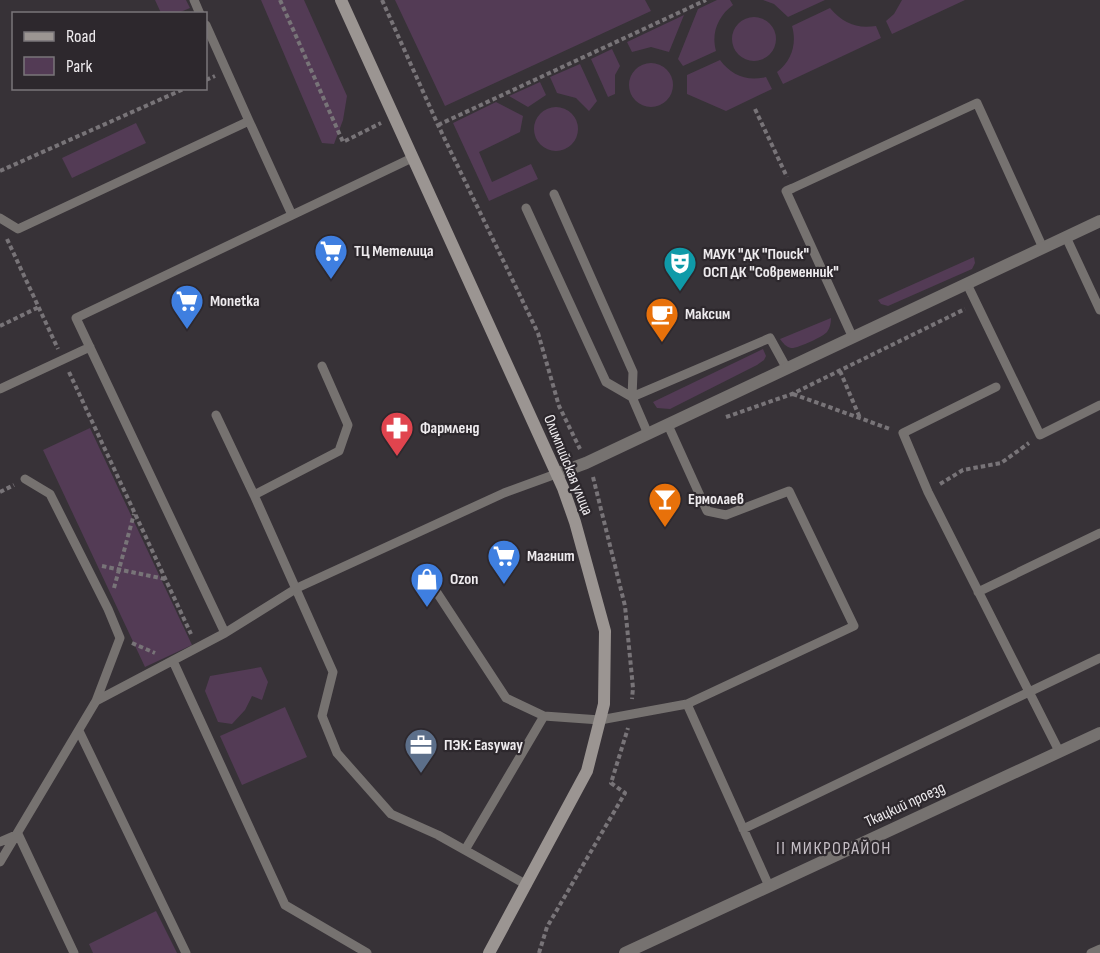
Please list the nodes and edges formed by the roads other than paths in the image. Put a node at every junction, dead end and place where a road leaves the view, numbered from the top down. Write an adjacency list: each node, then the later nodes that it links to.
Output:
1 (341, 0): 4 (street, Олимпийская улица)
2 (207, 27): 3 (lane)
3 (249, 121): 7 (lane); 8 (lane)
4 (412, 158): 7 (lane); 25 (street, Олимпийская улица)
5 (554, 194): 20 (lane)
6 (526, 208): 20 (lane)
7 (292, 215): 15 (lane)
8 (0, 218)
9 (1100, 221): 10 (street)
10 (1066, 237): 11 (street); 13 (lane)
11 (1043, 248): 12 (street); 14 (lane)
12 (967, 284): 14 (street); 21 (lane)
13 (1100, 310)
14 (853, 338): 17 (street)
15 (90, 347): 19 (lane); 32 (lane)
16 (322, 366): 27 (lane)
17 (787, 369): 20 (lane); 23 (street)
18 (996, 387): 31 (lane)
19 (0, 389)
20 (632, 398): 24 (lane)
21 (1100, 405)
22 (216, 415): 27 (lane)
23 (668, 425): 24 (street); 37 (lane)
24 (648, 434): 25 (street)
25 (556, 474): 30 (lane); 39 (street, Олимпийская улица)
26 (25, 479): 36 (lane)
27 (254, 495): 30 (lane)
28 (1100, 533): 31 (lane)
29 (430, 582): 38 (lane)
30 (297, 588): 32 (lane); 46 (lane)
31 (978, 592): 35 (lane)
32 (225, 633): 34 (lane)
33 (1100, 658): 35 (lane)
34 (173, 661): 36 (lane); 53 (lane)
35 (1029, 693): 42 (lane); 43 (lane)
36 (96, 701): 40 (lane)
37 (687, 704): 39 (lane); 43 (lane)
38 (544, 716): 39 (lane); 46 (lane)
39 (600, 720): 48 (street, Олимпийская улица)
40 (79, 731): 44 (lane); 52 (lane)
41 (1100, 733): 42 (street, Ткацкий проезд)
42 (1059, 751): 49 (street, Ткацкий проезд)
43 (743, 829): 49 (lane)
44 (18, 834): 45 (lane); 47 (lane); 51 (lane)
45 (0, 842)
46 (465, 850): 48 (lane)
47 (0, 862)
48 (526, 885): 54 (street, Олимпийская улица)
49 (769, 886): 55 (street, Ткацкий проезд)
50 (1100, 949): 56 (lane)
51 (75, 953)
52 (186, 953)
53 (367, 953)
54 (489, 953)
55 (625, 953)
56 (1091, 953)

